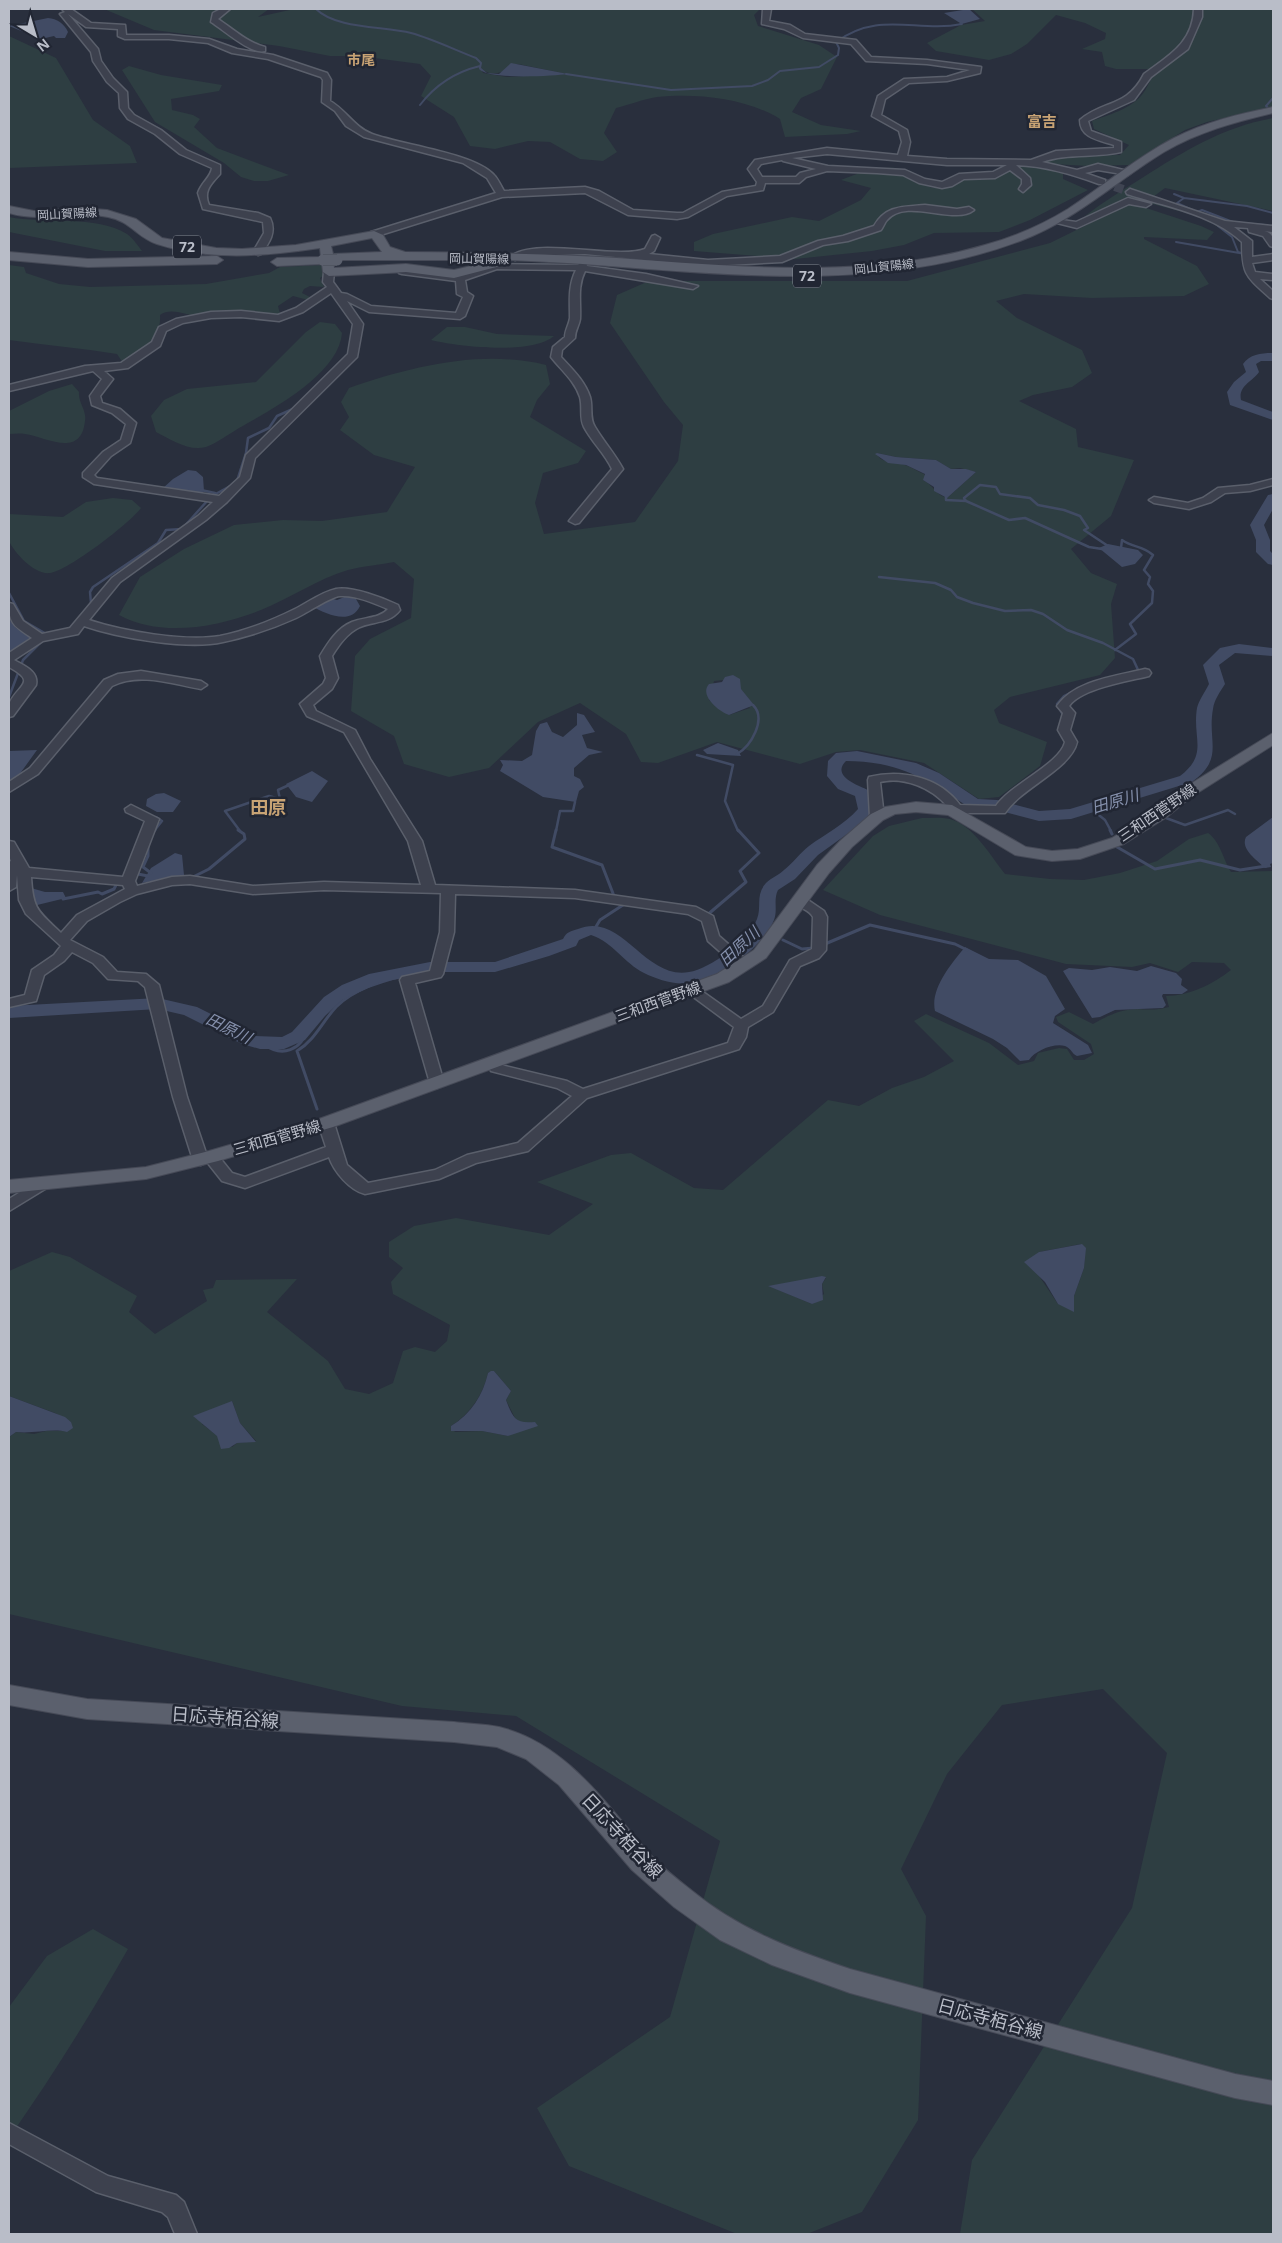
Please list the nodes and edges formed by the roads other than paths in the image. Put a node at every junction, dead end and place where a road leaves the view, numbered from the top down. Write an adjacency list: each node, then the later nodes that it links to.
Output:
1 (60, 9): 31 (street)
2 (66, 9): 6 (street)
3 (226, 9): 6 (street)
4 (767, 9): 9 (street)
5 (1198, 9): 12 (street)
6 (240, 52): 21 (street)
7 (1273, 112): 8 (main road, 岡山賀陽線 / 72)
8 (1241, 119): 14 (main road, 岡山賀陽線 / 72); 25 (main road, 岡山賀陽線 / 72)
9 (902, 157): 10 (street); 11 (street)
10 (776, 158): 13 (street); 17 (street)
11 (1003, 162): 12 (street); 15 (street)
12 (1030, 163): 16 (street)
13 (825, 168): 15 (street); 17 (street)
14 (1128, 172): 16 (street); 42 (main road, 岡山賀陽線 / 72)
15 (998, 173): 19 (street)
16 (1077, 174): 18 (street)
17 (759, 180): 21 (street)
18 (1102, 182)
19 (1023, 189)
20 (1130, 192): 24 (street)
21 (501, 194): 28 (street)
22 (9, 209): 31 (main road, 岡山賀陽線 / 72)
23 (969, 210): 36 (street)
24 (1217, 221): 25 (street); 26 (street); 27 (street)
25 (1062, 223): 42 (main road, 岡山賀陽線 / 72)
26 (1273, 229)
27 (1238, 231): 30 (street); 41 (street)
28 (378, 238): 32 (main road, 岡山賀陽線 / 72); 33 (main road, 岡山賀陽線 / 72); 35 (main road, 岡山賀陽線 / 72)
29 (655, 238): 36 (street)
30 (1273, 244)
31 (258, 252): 32 (main road, 岡山賀陽線 / 72)
32 (324, 254): 34 (main road, 岡山賀陽線 / 72); 35 (main road, 岡山賀陽線 / 72, bridge); 40 (main road, 岡山賀陽線 / 72); 43 (main road)
33 (459, 255): 35 (main road, 岡山賀陽線 / 72); 37 (main road, 岡山賀陽線 / 72)
34 (9, 256)
35 (337, 256): 39 (main road, 岡山賀陽線 / 72)
36 (635, 256): 37 (street); 42 (street)
37 (515, 257): 42 (main road, 岡山賀陽線 / 72)
38 (1273, 257): 41 (street)
39 (386, 258): 42 (main road, 岡山賀陽線 / 72); 44 (main road, 岡山賀陽線 / 72)
40 (9, 260)
41 (1247, 261): 45 (street)
42 (579, 264): 44 (main road, 岡山賀陽線 / 72); 47 (street); 55 (street)
43 (329, 272): 44 (main road, 岡山賀陽線 / 72); 48 (street)
44 (464, 275): 48 (street)
45 (1251, 275): 46 (street); 49 (street)
46 (1273, 277)
47 (693, 286)
48 (335, 292): 50 (street); 53 (street)
49 (1273, 296)
50 (95, 368): 51 (street); 53 (street)
51 (9, 388)
52 (1273, 482): 54 (street)
53 (223, 500): 57 (street)
54 (1154, 500)
55 (575, 522)
56 (9, 606): 58 (street)
57 (83, 622): 58 (street); 72 (street)
58 (44, 638): 59 (street)
59 (15, 664): 62 (street)
60 (1145, 673): 66 (street)
61 (201, 685): 64 (street)
62 (9, 713)
63 (1273, 738): 66 (main road, 三和西菅野線)
64 (9, 788)
65 (131, 809): 70 (street)
66 (952, 810): 67 (main road, 三和西菅野線); 67 (street)
67 (877, 817): 74 (main road, 三和西菅野線)
68 (9, 845): 69 (street)
69 (22, 867): 70 (street); 71 (street); 75 (street)
70 (130, 886): 72 (street); 75 (street)
71 (9, 887)
72 (429, 889): 73 (street)
73 (448, 890): 77 (street); 83 (street)
74 (800, 901): 76 (main road, 三和西菅野線); 81 (street)
75 (66, 944): 80 (street); 87 (street)
76 (766, 946): 77 (street); 78 (main road, 三和西菅野線)
77 (734, 955): 78 (street)
78 (723, 978): 79 (main road, 三和西菅野線)
79 (691, 990): 81 (street); 82 (main road, 三和西菅野線)
80 (9, 1003)
81 (741, 1025): 84 (street)
82 (493, 1063): 83 (main road, 三和西菅野線); 84 (street)
83 (437, 1083): 85 (main road, 三和西菅野線)
84 (582, 1095): 86 (street)
85 (326, 1124): 86 (street); 87 (main road, 三和西菅野線)
86 (336, 1150): 87 (street)
87 (206, 1159): 88 (main road, 三和西菅野線)
88 (40, 1185): 89 (main road, 三和西菅野線); 90 (street)
89 (9, 1187)
90 (9, 1206)
91 (9, 1695): 92 (main road, 日応寺栢谷線)
92 (1273, 2093)
93 (9, 2132): 94 (street)
94 (186, 2234)

